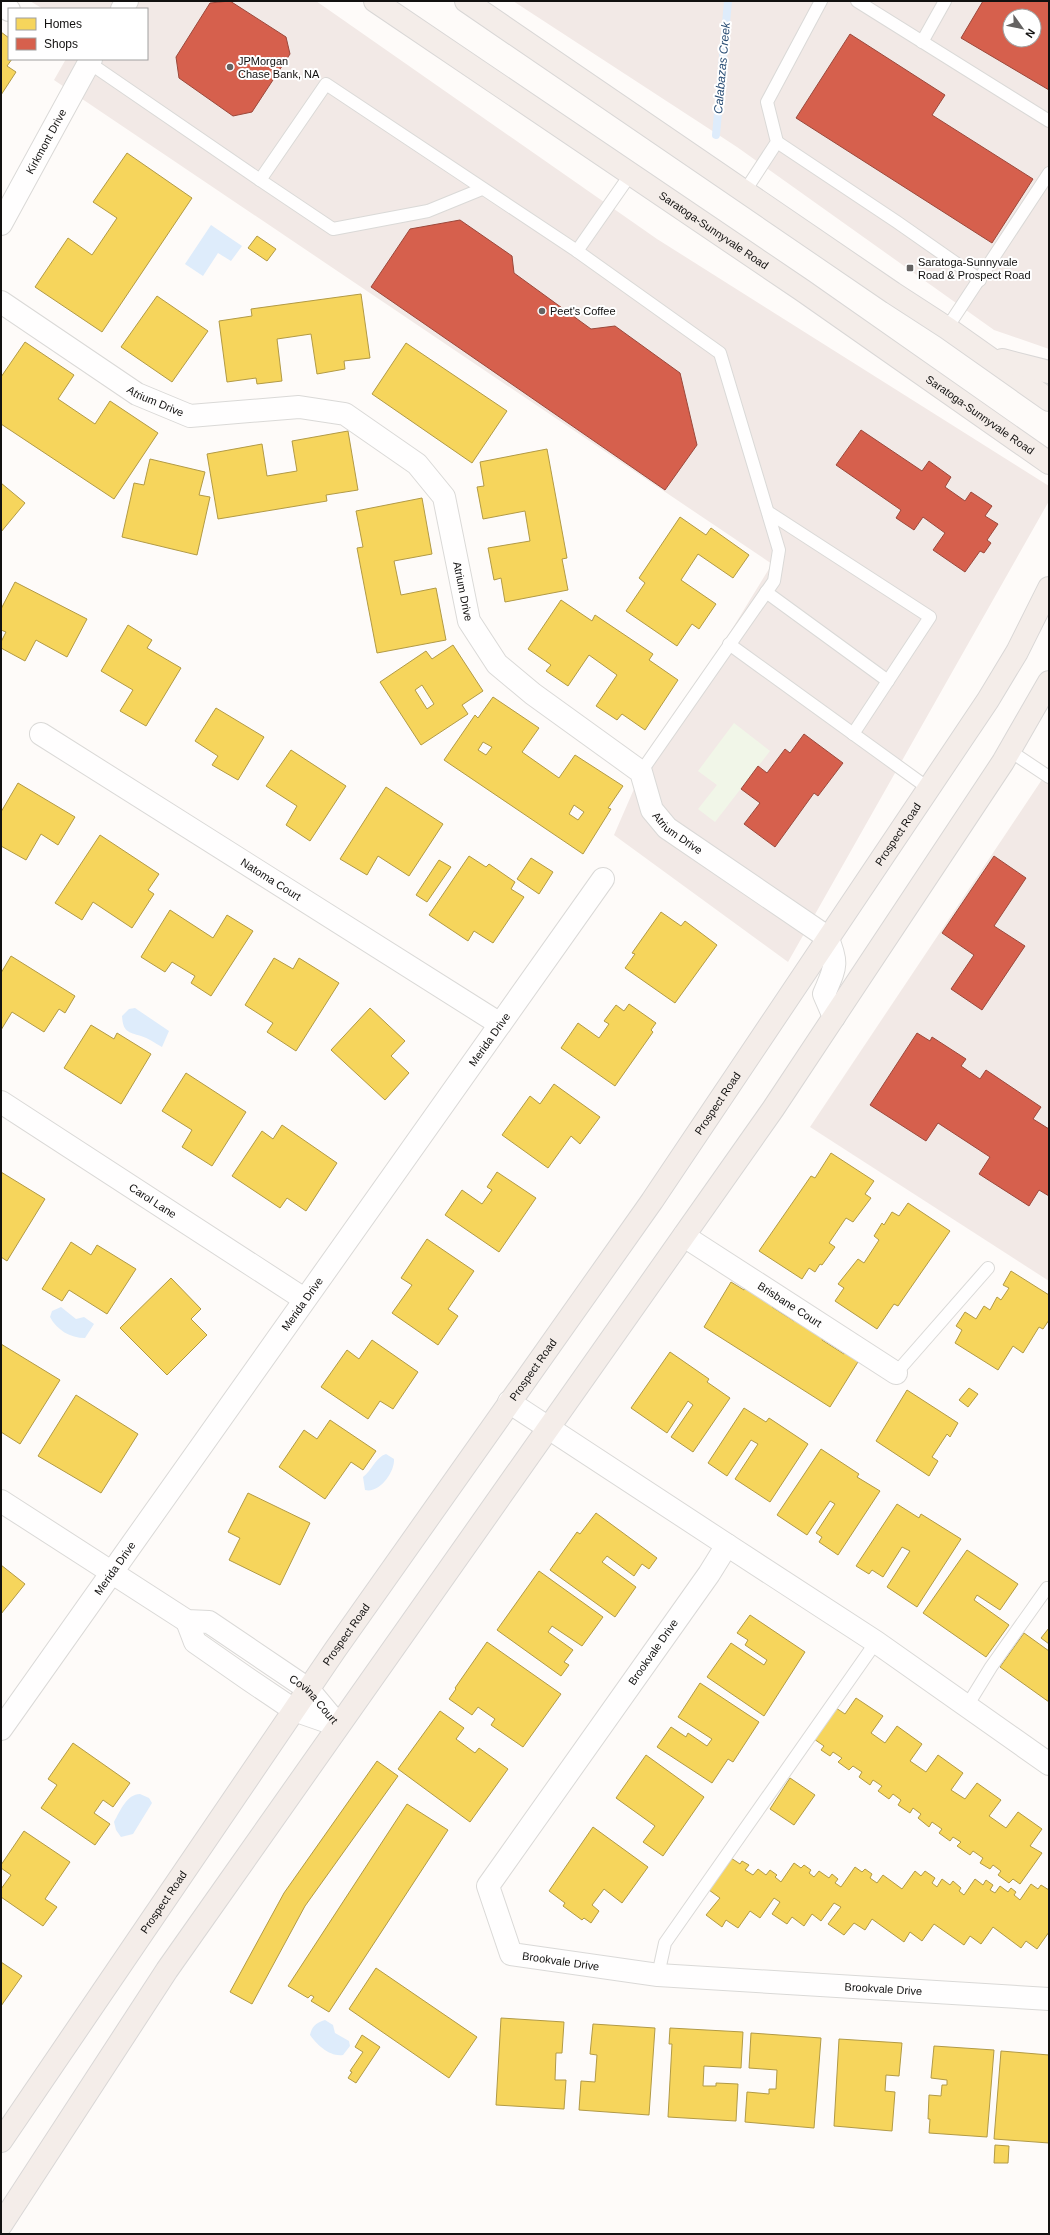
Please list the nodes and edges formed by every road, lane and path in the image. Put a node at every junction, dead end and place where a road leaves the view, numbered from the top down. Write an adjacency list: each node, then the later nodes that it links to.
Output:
1 (111, 1): 7 (lane)
2 (375, 1): 13 (main road, Saratoga-Sunnyvale Road)
3 (466, 1): 16 (main road)
4 (821, 1): 11 (lane)
5 (856, 1): 8 (lane)
6 (945, 1): 8 (lane)
7 (121, 8)
8 (922, 42): 10 (lane)
9 (88, 60): 14 (lane); 17 (street, Kirkmont Drive)
10 (1049, 122)
11 (777, 142): 16 (lane); 19 (lane)
12 (1049, 173): 19 (lane)
13 (630, 174): 18 (lane); 25 (main road, Saratoga-Sunnyvale Road)
14 (260, 180): 15 (lane); 15 (lane)
15 (482, 188): 18 (lane)
16 (745, 191): 21 (main road)
17 (1, 224)
18 (577, 251): 26 (lane)
19 (980, 280): 21 (lane)
20 (1, 302): 35 (street, Atrium Drive)
21 (947, 328): 22 (main road)
22 (990, 357): 23 (main road); 24 (main road)
23 (1049, 372)
24 (1049, 400)
25 (1049, 463)
26 (768, 512): 28 (lane); 30 (lane)
27 (1049, 588): 37 (main road, Prospect Road)
28 (766, 592): 29 (lane); 30 (lane)
29 (729, 644): 33 (lane); 35 (lane)
30 (888, 681): 33 (lane)
31 (1049, 682): 34 (main road)
32 (41, 734): 41 (street, Natoma Court)
33 (853, 734): 37 (lane)
34 (1010, 751): 36 (lane); 40 (main road)
35 (641, 772): 39 (street, Atrium Drive)
36 (1049, 777)
37 (928, 788): 39 (main road, Prospect Road)
38 (603, 879): 41 (street, Merida Drive)
39 (827, 937): 40 (street); 47 (main road, Prospect Road)
40 (834, 1017): 43 (main road)
41 (500, 1024): 45 (street, Merida Drive)
42 (1, 1102): 45 (street, Carol Lane)
43 (684, 1236): 46 (street, Brisbane Court); 48 (main road)
44 (988, 1268): 46 (lane)
45 (304, 1299): 51 (street, Merida Drive)
46 (896, 1373)
47 (509, 1402): 48 (street); 55 (main road, Prospect Road)
48 (547, 1427): 50 (street); 58 (main road)
49 (1, 1501): 51 (street)
50 (727, 1545): 54 (street); 61 (street, Brookvale Drive)
51 (111, 1571): 53 (street); 59 (street, Merida Drive)
52 (1047, 1588): 56 (lane)
53 (187, 1621): 55 (street, Covina Court); 57 (street, Covina Court)
54 (876, 1642): 56 (street); 61 (lane)
55 (308, 1689): 57 (main road, Prospect Road); 58 (street, Covina Court)
56 (967, 1706): 60 (street)
57 (294, 1710): 58 (street, Covina Court); 63 (main road, Prospect Road)
58 (338, 1725): 64 (main road)
59 (1, 1729)
60 (1049, 1764)
61 (658, 1975): 62 (street, Brookvale Drive)
62 (1049, 1999)
63 (1, 2141)
64 (4, 2221)

